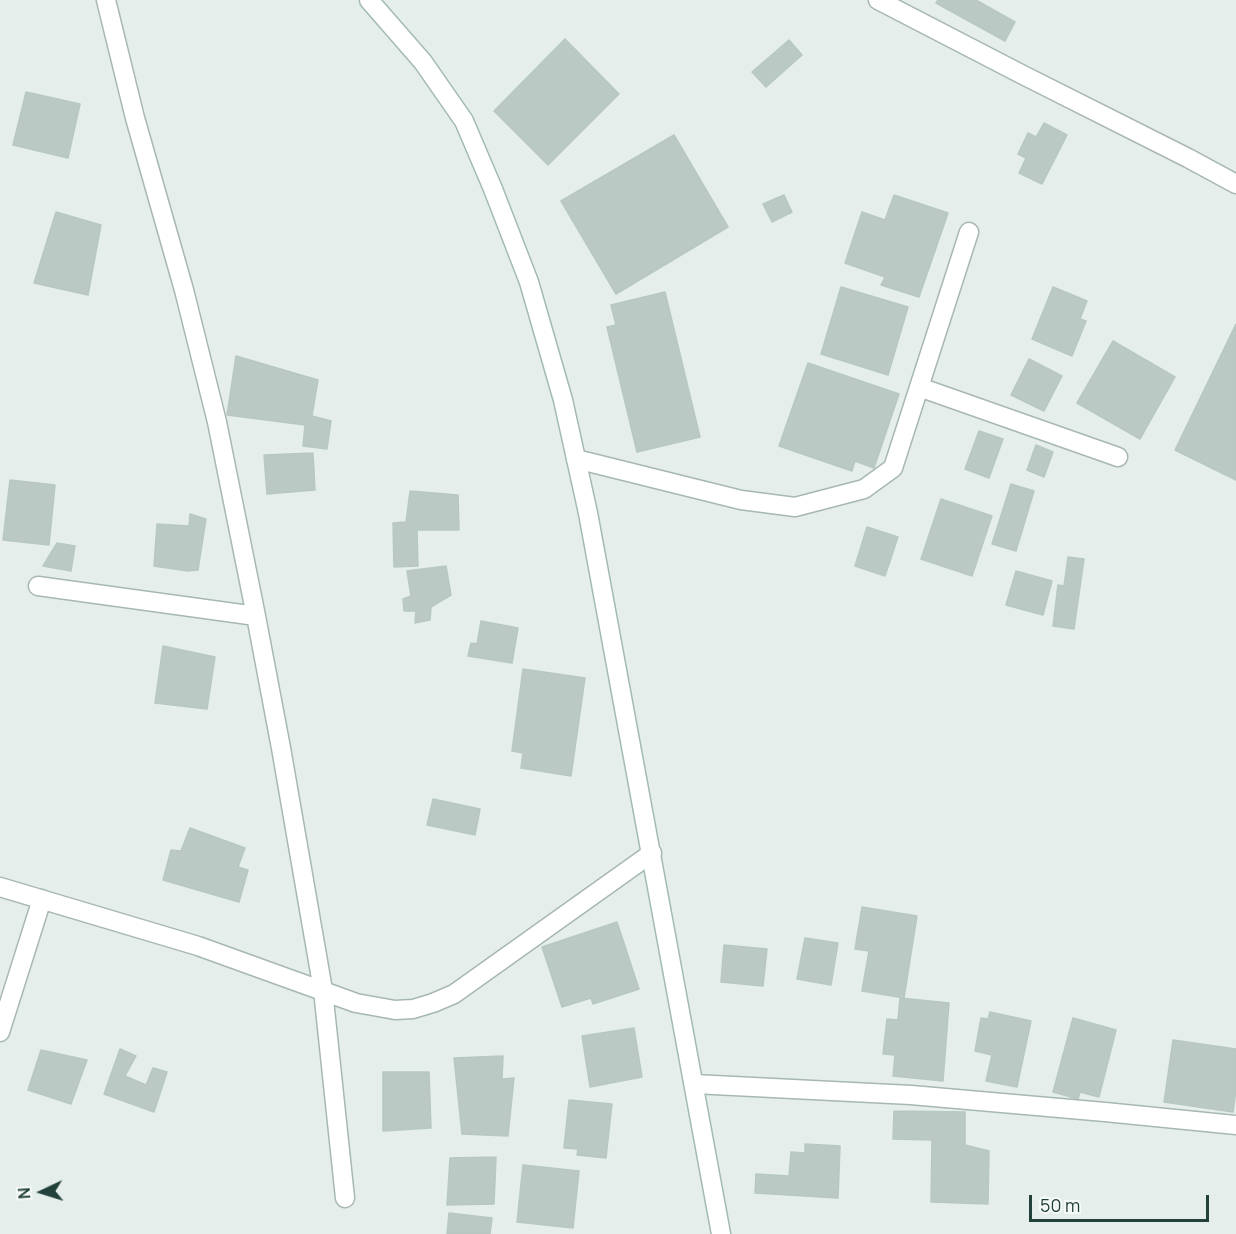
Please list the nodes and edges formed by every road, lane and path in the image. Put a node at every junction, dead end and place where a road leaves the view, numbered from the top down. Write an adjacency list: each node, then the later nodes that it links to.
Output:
1 (106, 0): 10 (street)
2 (369, 0): 8 (street)
3 (878, 0): 4 (street)
4 (1236, 184)
5 (969, 232): 6 (street)
6 (919, 387): 7 (street); 8 (street)
7 (1118, 457)
8 (576, 459): 11 (street)
9 (38, 586): 10 (street)
10 (256, 616): 14 (street)
11 (652, 853): 14 (street); 16 (street)
12 (0, 887): 13 (street)
13 (42, 899): 14 (street); 15 (street)
14 (323, 990): 18 (street)
15 (0, 1032)
16 (694, 1084): 17 (street); 19 (street)
17 (1236, 1125)
18 (345, 1198)
19 (721, 1234)

